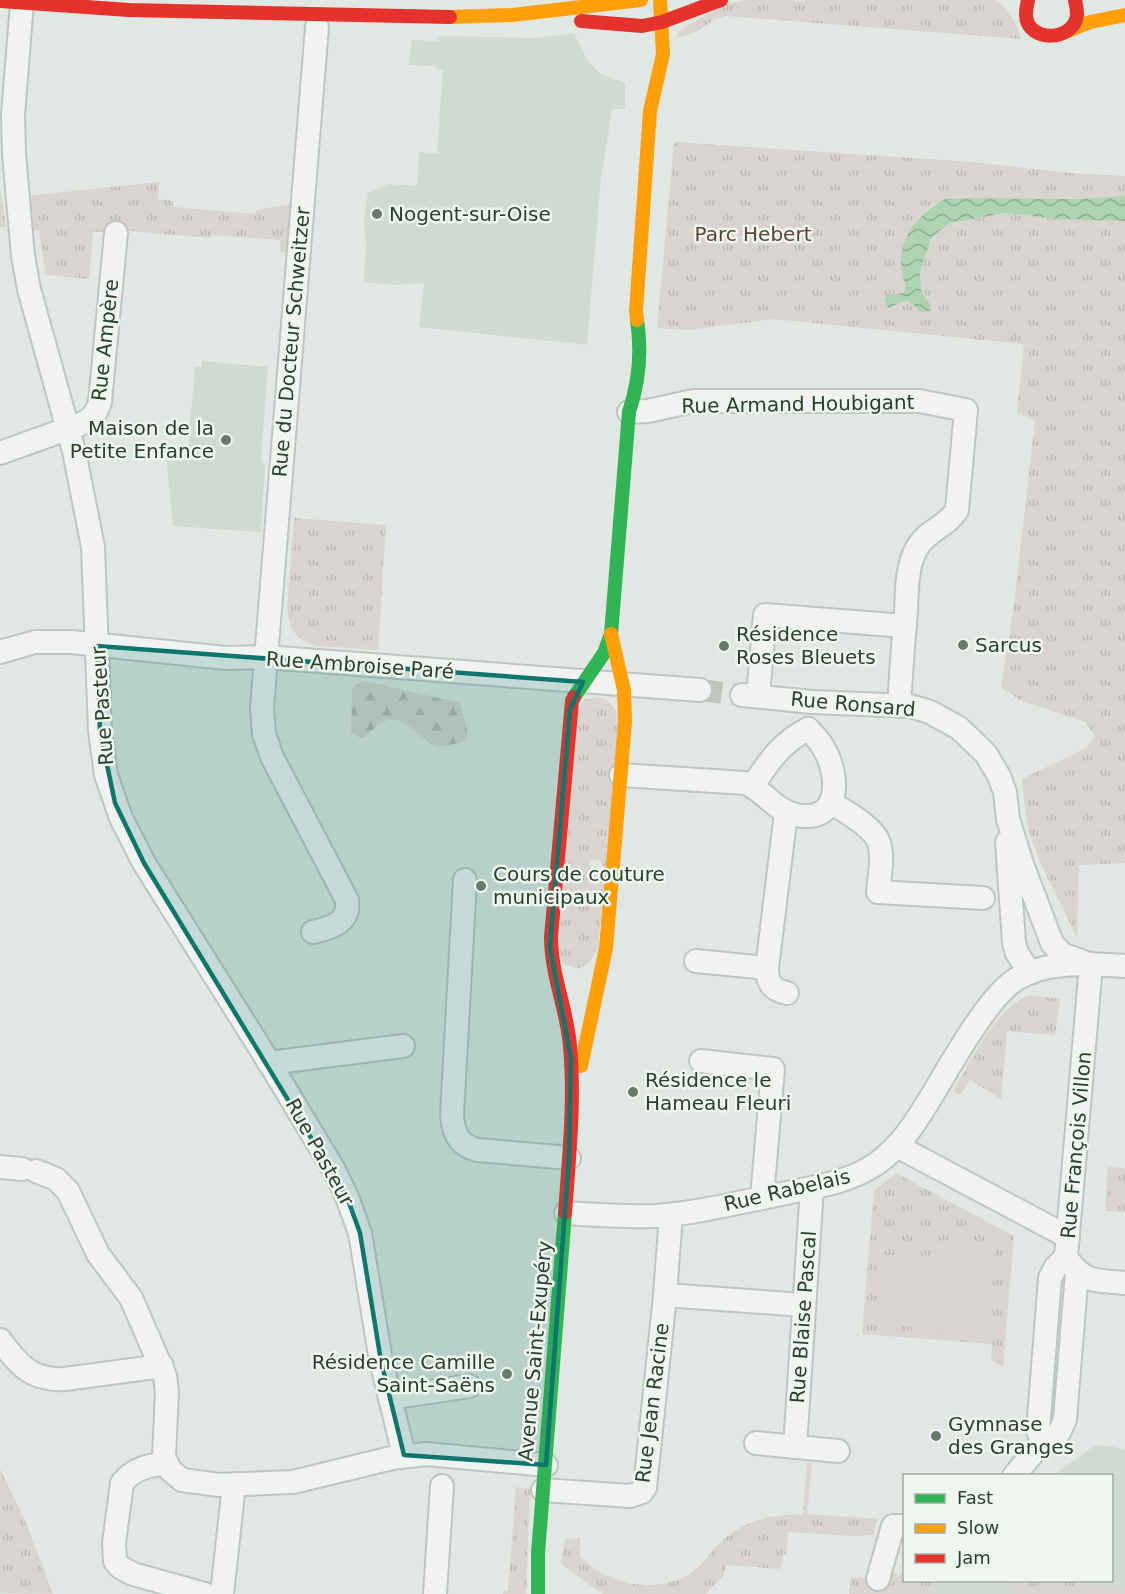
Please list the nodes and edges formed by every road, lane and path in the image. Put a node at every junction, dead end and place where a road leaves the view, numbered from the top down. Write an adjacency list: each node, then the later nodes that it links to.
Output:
1 (641, 0): 6 (street)
2 (660, 0): 15 (street, Avenue Saint-Exupéry)
3 (721, 0): 15 (street)
4 (1028, 0): 14 (street)
5 (1075, 0): 18 (street)
6 (637, 1): 12 (street); 17 (street)
7 (11, 2): 11 (street); 26 (street, Rue Pasteur)
8 (1010, 4): 14 (street)
9 (1110, 6): 10 (street)
10 (1125, 10)
11 (271, 13): 12 (street); 16 (street)
12 (464, 15): 16 (street); 17 (street)
13 (1125, 15): 18 (street)
14 (1028, 22): 18 (street)
15 (662, 23): 17 (street); 20 (street, Avenue Saint-Exupéry)
16 (317, 27): 32 (street, Rue du Docteur Schweitzer)
17 (638, 31)
18 (1068, 31)
19 (645, 74): 20 (street, Avenue Saint-Exupéry)
20 (650, 111): 22 (street, Avenue Saint-Exupéry)
21 (116, 233): 26 (street, Rue Ampère)
22 (636, 311): 23 (street, Avenue Saint-Exupéry); 25 (street, Avenue Saint-Exupéry)
23 (625, 340)
24 (622, 391): 25 (street, Avenue Saint-Exupéry)
25 (629, 412): 28 (street, Rue Armand Houbigant); 29 (street, Avenue Saint-Exupéry)
26 (68, 429): 27 (street, Rue Ampère); 30 (street, Rue Pasteur)
27 (0, 453)
28 (905, 626): 36 (street, Rue Ronsard); 37 (street)
29 (611, 634): 33 (street, Avenue Saint-Exupéry); 34 (street, Avenue Saint-Exupéry)
30 (97, 646): 31 (street, Rue Ambroise Paré); 32 (street, Rue Ambroise Paré); 59 (street, Rue Pasteur)
31 (0, 652)
32 (265, 657): 33 (street, Rue Ambroise Paré); 46 (street, Rue du Docteur Schweitzer)
33 (583, 682): 34 (street, Rue Ambroise Paré); 48 (street, Avenue Saint-Exupéry)
34 (622, 684): 35 (street); 39 (street, Avenue Saint-Exupéry)
35 (700, 690)
36 (812, 702): 37 (street, Rue Ronsard); 38 (street)
37 (899, 706): 43 (street, Rue Ronsard)
38 (808, 729): 40 (street); 41 (street)
39 (621, 775): 40 (street); 47 (street, Avenue Saint-Exupéry)
40 (753, 786): 42 (street)
41 (832, 803): 42 (street); 45 (street)
42 (786, 813): 52 (street)
43 (1008, 819): 50 (street, Rue Ronsard); 54 (street, Rue Ronsard)
44 (465, 880): 62 (street)
45 (983, 898)
46 (313, 932)
47 (606, 948): 53 (street, Avenue Saint-Exupéry); 60 (street, Avenue Saint-Exupéry)
48 (551, 958): 55 (street); 60 (street, Avenue Saint-Exupéry)
49 (696, 961): 52 (street)
50 (1091, 964): 51 (street); 54 (street, Rue Rabelais); 68 (street, Rue François Villon)
51 (1125, 966)
52 (767, 968): 56 (street)
53 (590, 971)
54 (1030, 973): 61 (street, Rue Rabelais)
55 (570, 976)
56 (787, 993)
57 (403, 1046): 59 (street)
58 (701, 1061): 65 (street)
59 (269, 1063): 75 (street, Rue Pasteur)
60 (573, 1112): 62 (street, Avenue Saint-Exupéry)
61 (897, 1146): 64 (street, Rue Rabelais); 68 (street)
62 (569, 1158): 66 (street, Avenue Saint-Exupéry)
63 (19, 1169): 73 (street)
64 (812, 1188): 65 (street, Rue Rabelais); 71 (street, Rue Blaise Pascal)
65 (762, 1198): 67 (street, Rue Rabelais)
66 (566, 1213): 67 (street, Rue Rabelais); 81 (street, Avenue Saint-Exupéry)
67 (671, 1215): 70 (street, Rue Jean Racine)
68 (1070, 1256): 69 (street); 82 (street)
69 (1125, 1283)
70 (665, 1295): 71 (street); 85 (street, Rue Jean Racine)
71 (804, 1305): 77 (street, Rue Blaise Pascal)
72 (0, 1340): 73 (street)
73 (162, 1365): 80 (street)
74 (469, 1386): 75 (street)
75 (390, 1398): 79 (street, Rue Pasteur)
76 (756, 1443): 77 (street)
77 (795, 1447): 78 (street)
78 (838, 1451)
79 (404, 1455): 81 (street); 83 (street)
80 (166, 1463): 83 (street); 88 (street)
81 (546, 1465): 85 (street, Avenue Saint-Exupéry)
82 (1016, 1474)
83 (234, 1485): 89 (street)
84 (442, 1486): 90 (street)
85 (543, 1490): 91 (street, Avenue Saint-Exupéry)
86 (903, 1526): 87 (street)
87 (878, 1579)
88 (205, 1594)
89 (222, 1594)
90 (435, 1594)
91 (538, 1594)

